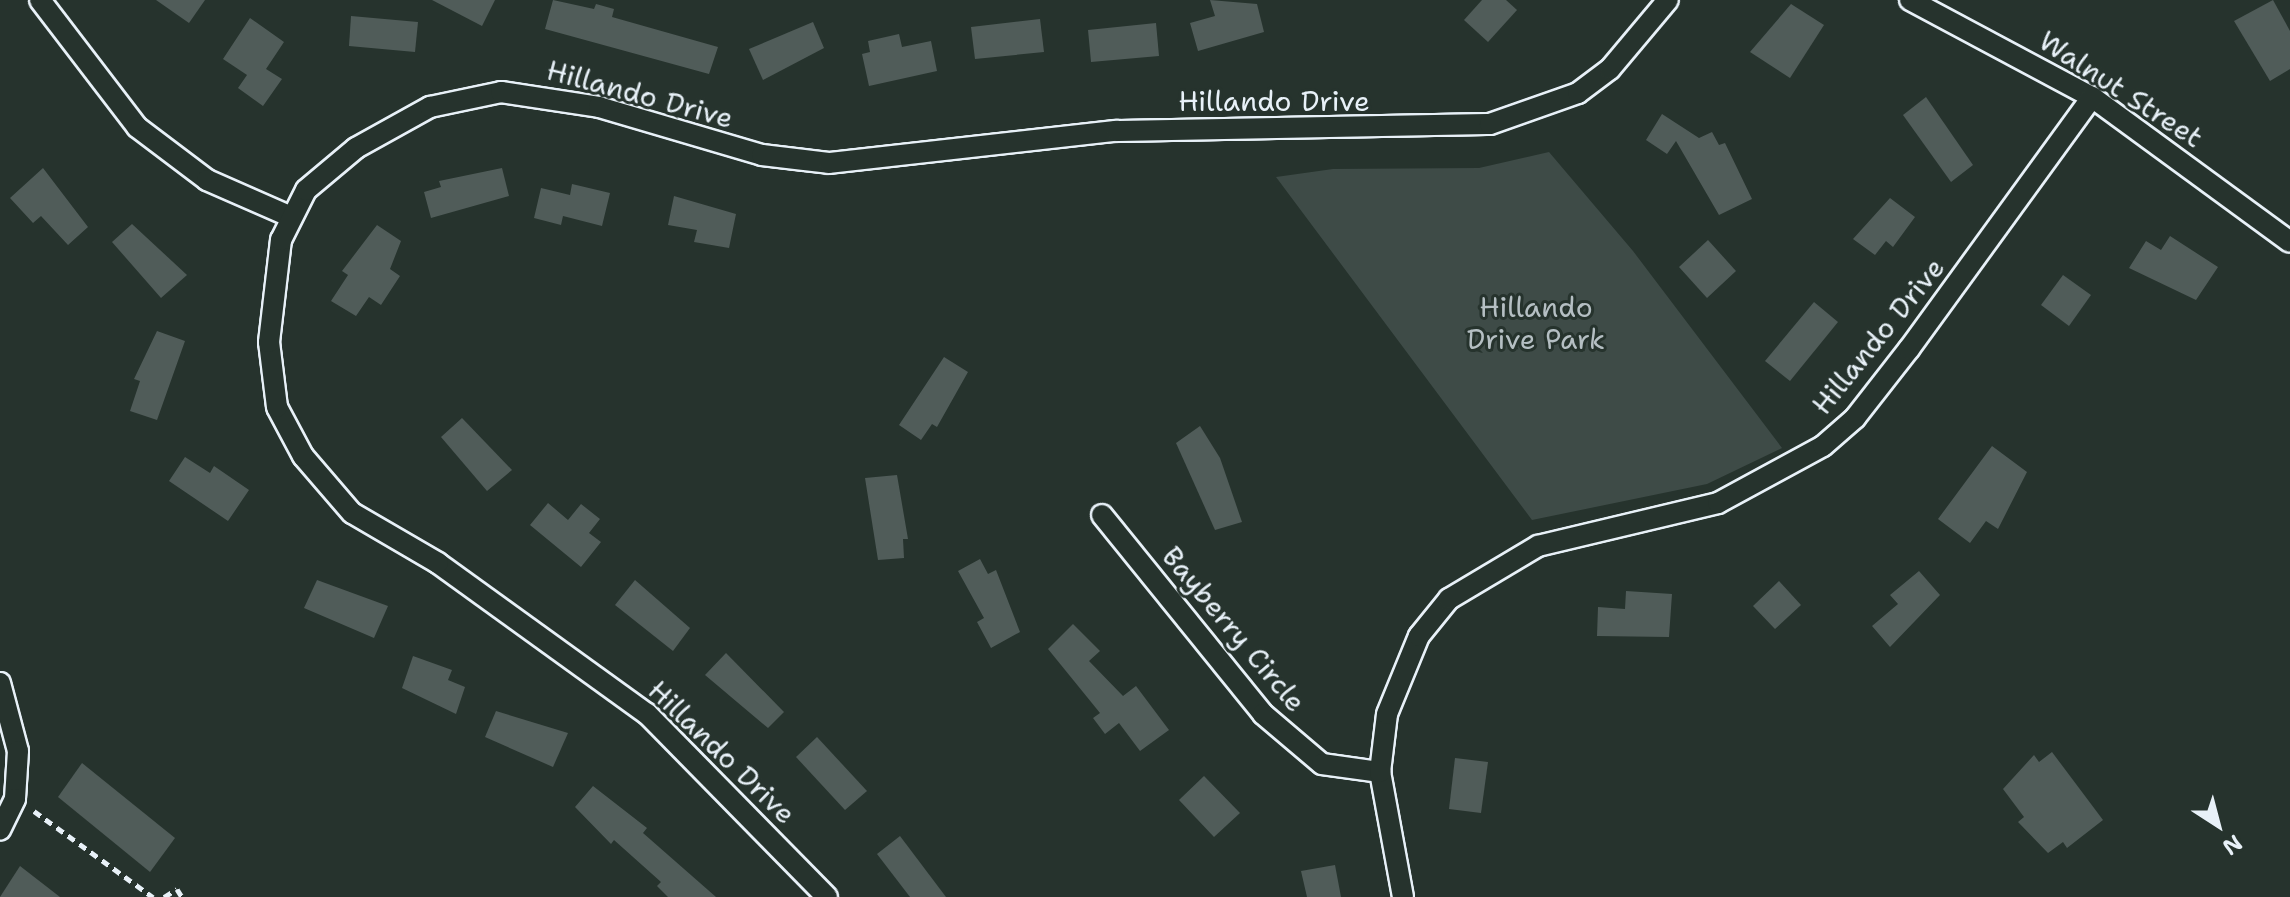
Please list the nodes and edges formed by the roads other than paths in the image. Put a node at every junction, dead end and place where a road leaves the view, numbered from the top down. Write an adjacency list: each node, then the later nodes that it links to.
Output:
1 (40, 0): 5 (street)
2 (1668, 0): 5 (street, Hillando Drive)
3 (1910, 0): 4 (street, Walnut Street)
4 (2092, 97): 6 (street, Walnut Street); 9 (street, Hillando Drive)
5 (289, 216): 11 (street, Hillando Drive)
6 (2290, 242)
7 (1102, 515): 9 (street, Bayberry Circle)
8 (0, 683): 10 (street)
9 (1380, 772): 12 (street, Hillando Drive)
10 (0, 830)
11 (827, 897)
12 (1403, 897)

